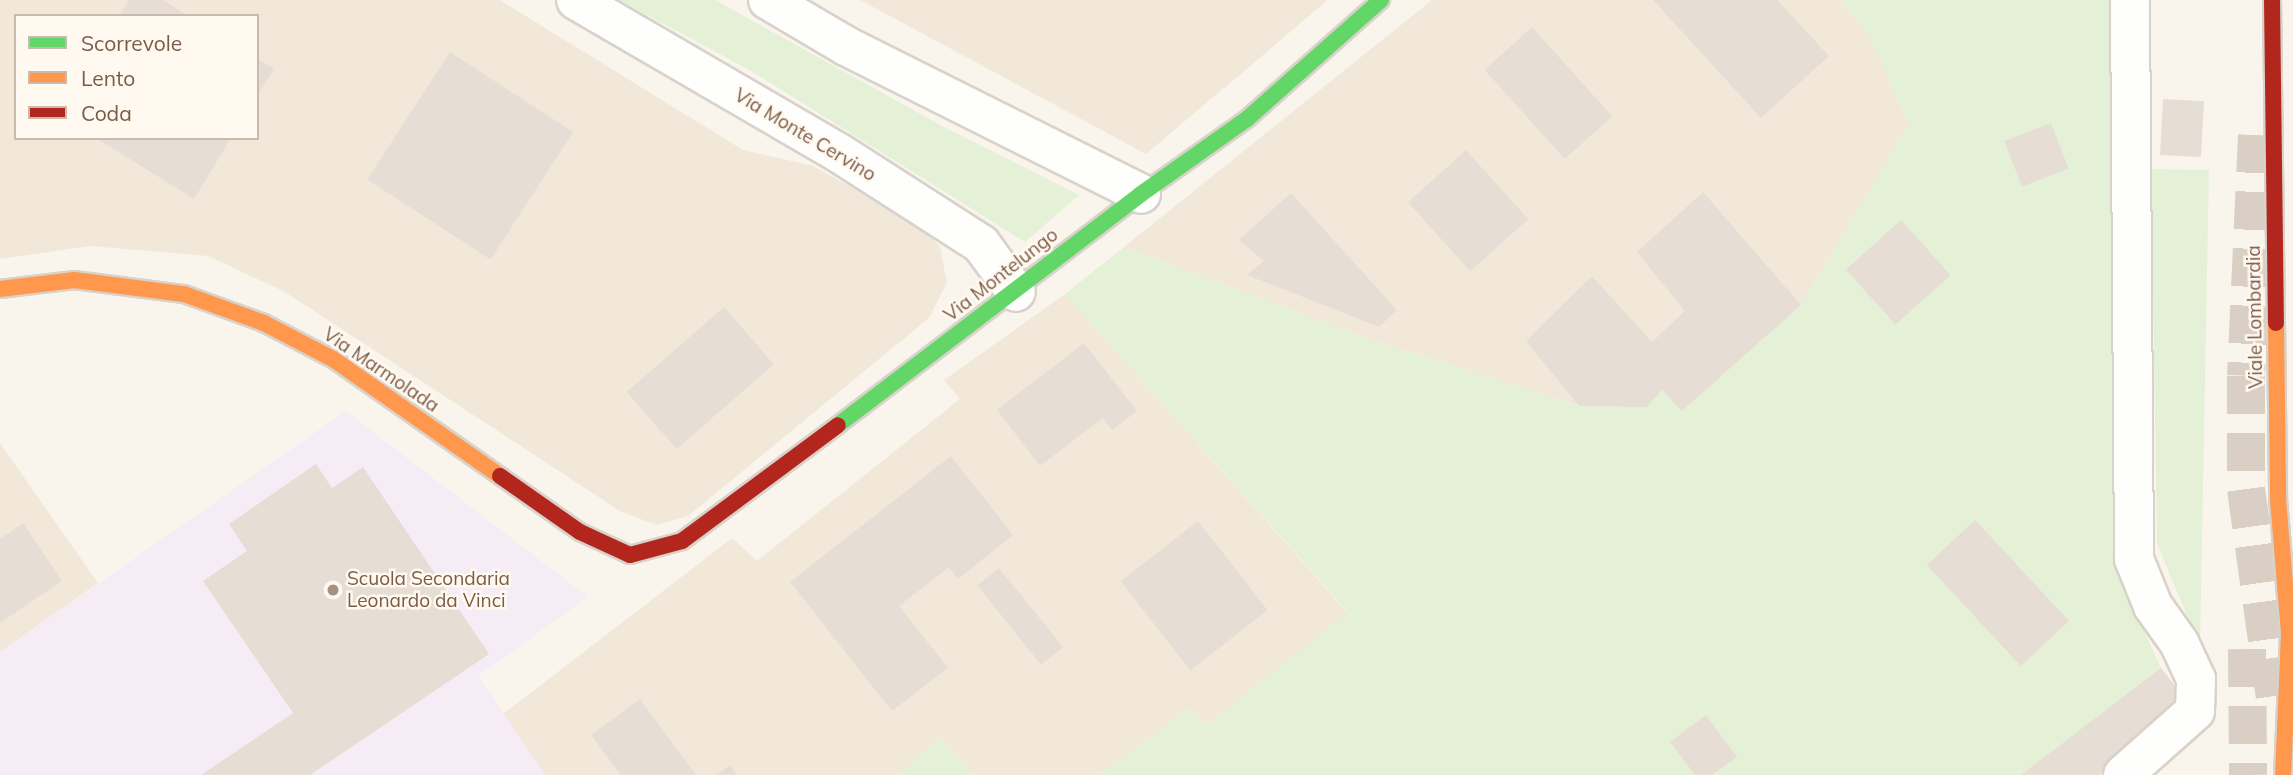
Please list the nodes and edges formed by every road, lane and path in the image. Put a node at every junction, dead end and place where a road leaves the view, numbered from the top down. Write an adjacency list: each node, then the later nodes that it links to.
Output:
1 (576, 0): 9 (street, Via Monte Cervino)
2 (768, 0): 7 (street)
3 (1381, 0): 7 (street, Via Montelungo)
4 (2130, 0): 12 (street)
5 (2272, 0): 6 (street, Viale Lombardia)
6 (2283, 154): 11 (street, Viale Lombardia)
7 (1141, 194): 9 (street, Via Montelungo)
8 (0, 289): 10 (street, Via Marmolada)
9 (1016, 292): 10 (street, Via Montelungo)
10 (630, 555)
11 (2291, 640): 13 (street, Viale Lombardia)
12 (2123, 775)
13 (2283, 775)

